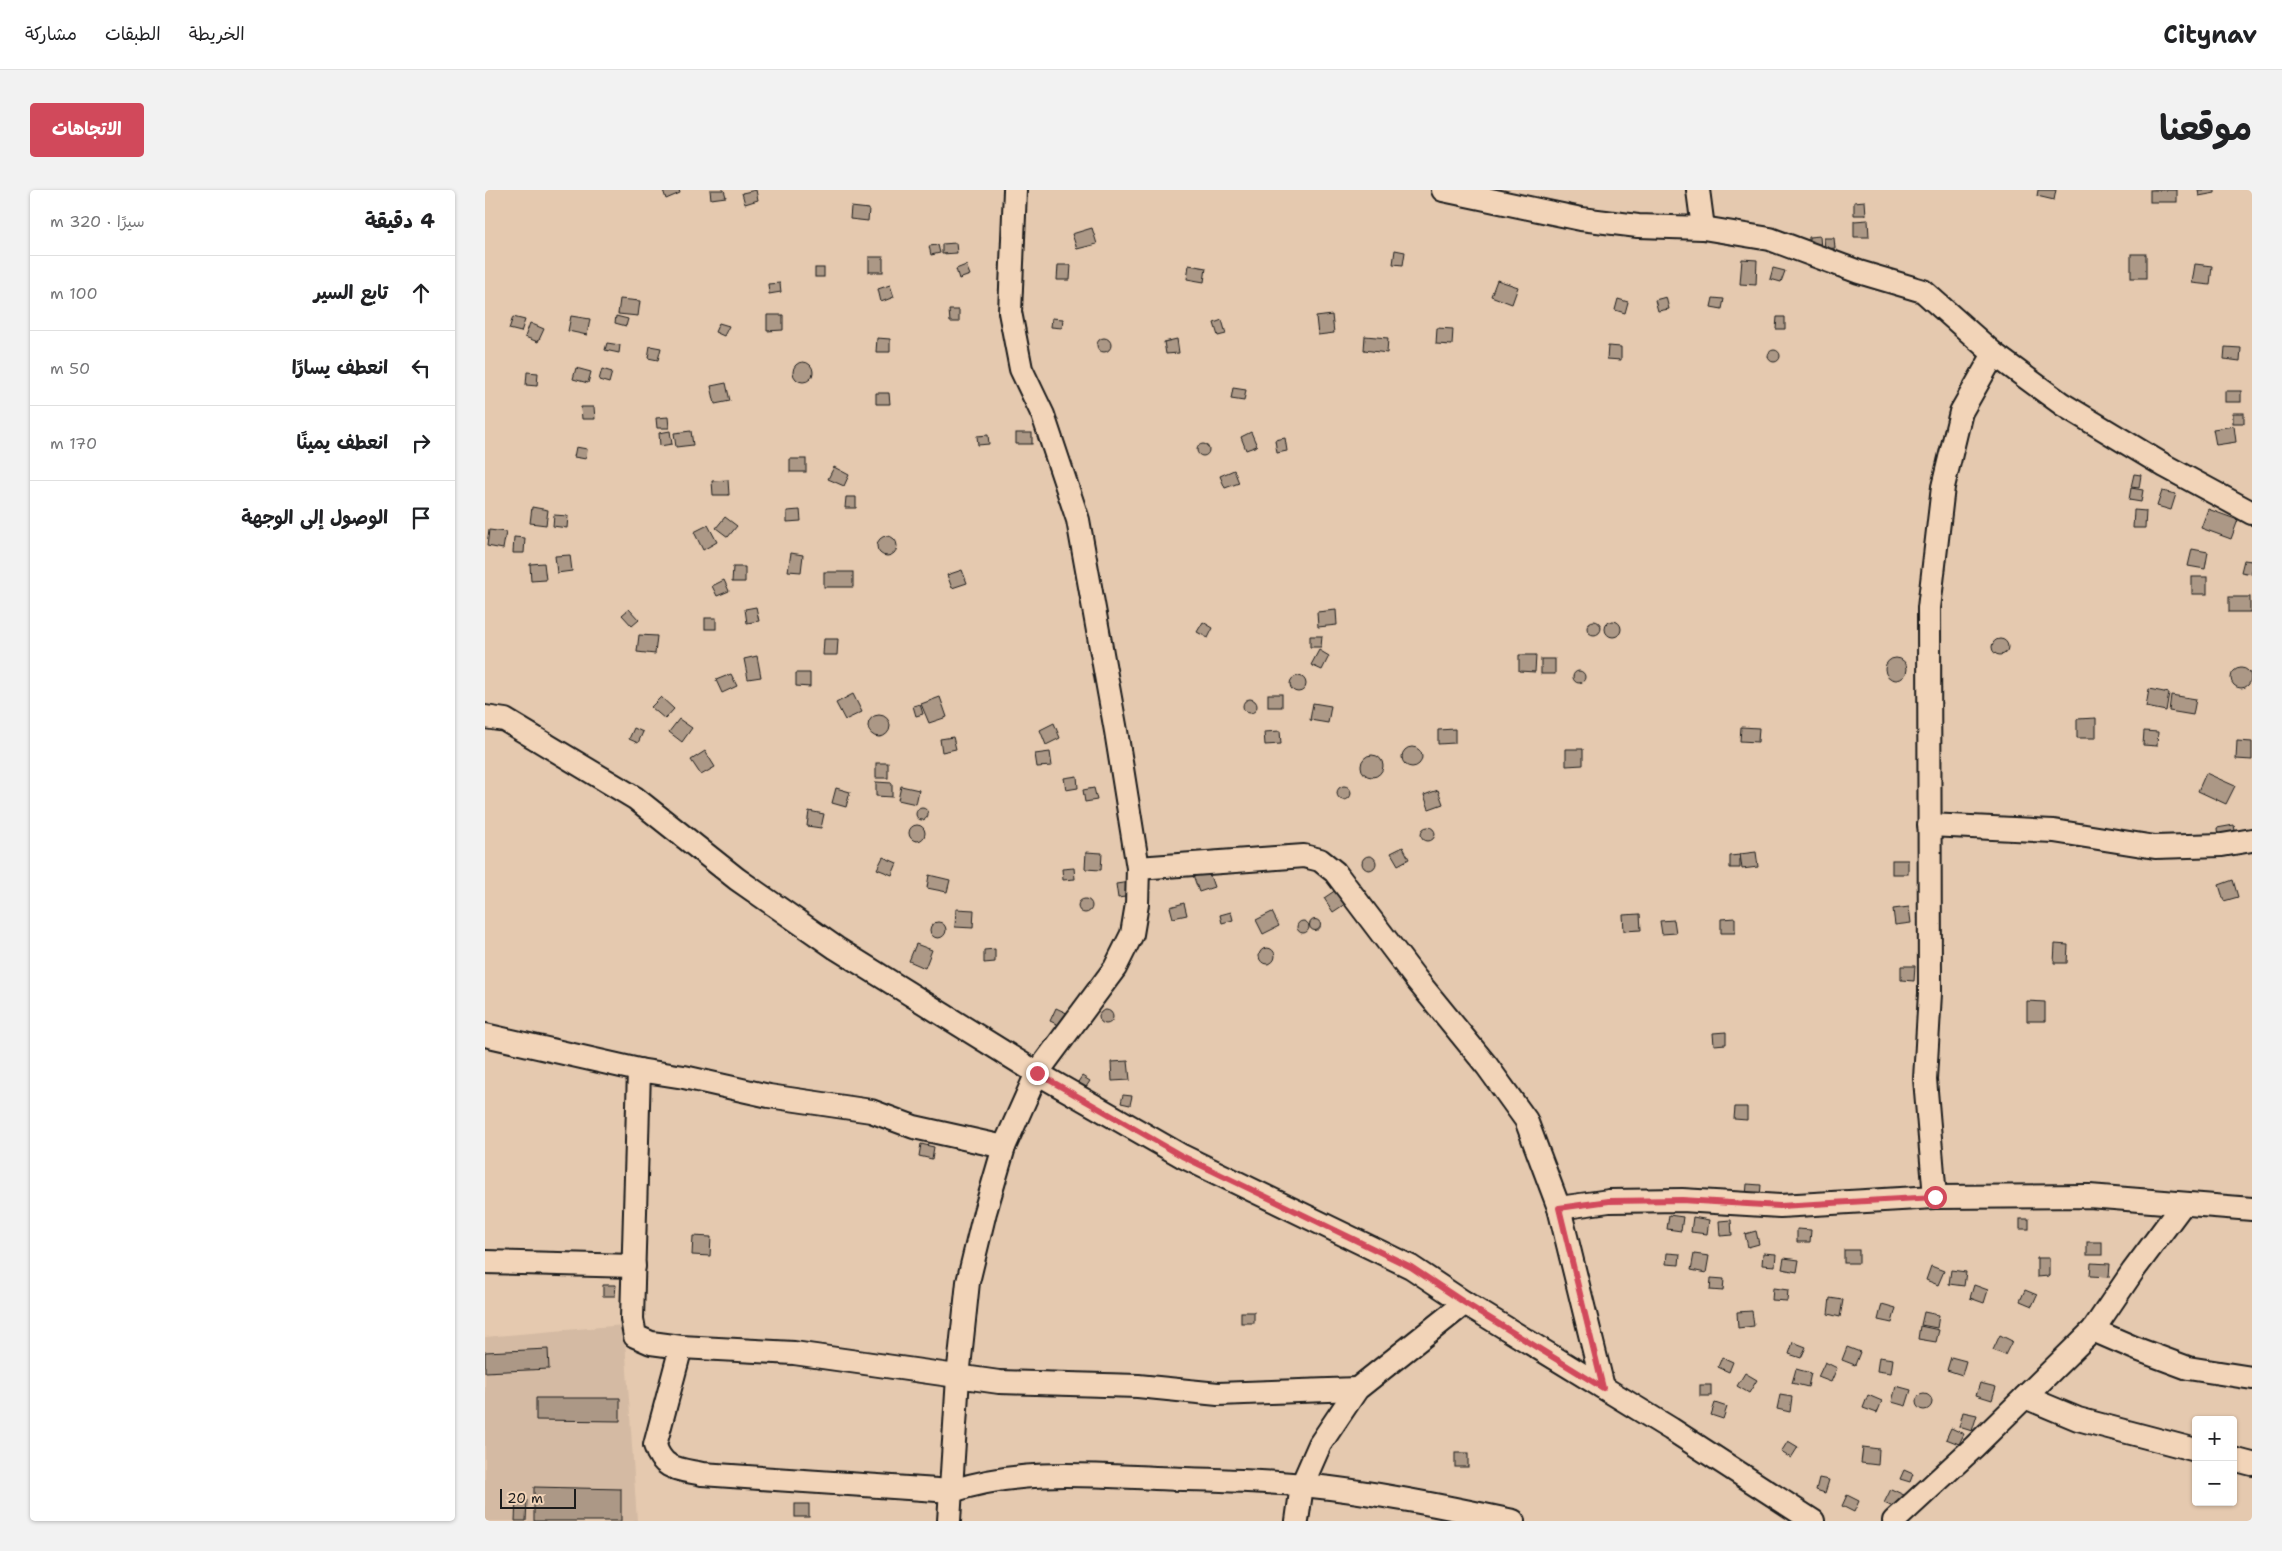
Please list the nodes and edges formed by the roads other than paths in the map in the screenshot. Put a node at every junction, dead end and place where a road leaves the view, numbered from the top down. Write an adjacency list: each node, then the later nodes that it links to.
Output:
1 (1015, 190): 10 (street)
2 (1443, 190): 4 (street)
3 (1698, 190): 4 (street)
4 (1703, 228): 5 (street)
5 (1993, 354): 6 (street); 8 (street)
6 (2252, 513)
7 (485, 717): 13 (street)
8 (1929, 825): 9 (street); 15 (street)
9 (2252, 840)
10 (1138, 868): 13 (street); 17 (street)
11 (485, 1035): 12 (street)
12 (639, 1070): 14 (street); 20 (street)
13 (1037, 1073): 14 (street); 21 (street)
14 (1005, 1147): 24 (street)
15 (1935, 1197): 16 (street); 17 (street)
16 (2183, 1204): 18 (street); 22 (street)
17 (1559, 1208): 26 (street)
18 (2252, 1209)
19 (485, 1262): 20 (street)
20 (634, 1266): 23 (street)
21 (1465, 1303): 26 (street); 27 (street)
22 (2093, 1330): 25 (street); 28 (street)
23 (681, 1347): 24 (street); 33 (street)
24 (958, 1376): 27 (street); 33 (street)
25 (2252, 1378)
26 (1603, 1388): 37 (street)
27 (1357, 1389): 32 (street)
28 (2025, 1397): 29 (street); 38 (street)
29 (2192, 1449)
30 (2237, 1460): 31 (street)
31 (2252, 1464)
32 (1302, 1484): 33 (street); 35 (street); 36 (street)
33 (952, 1491): 34 (street)
34 (949, 1521)
35 (1297, 1521)
36 (1513, 1521)
37 (1813, 1521)
38 (1894, 1521)

